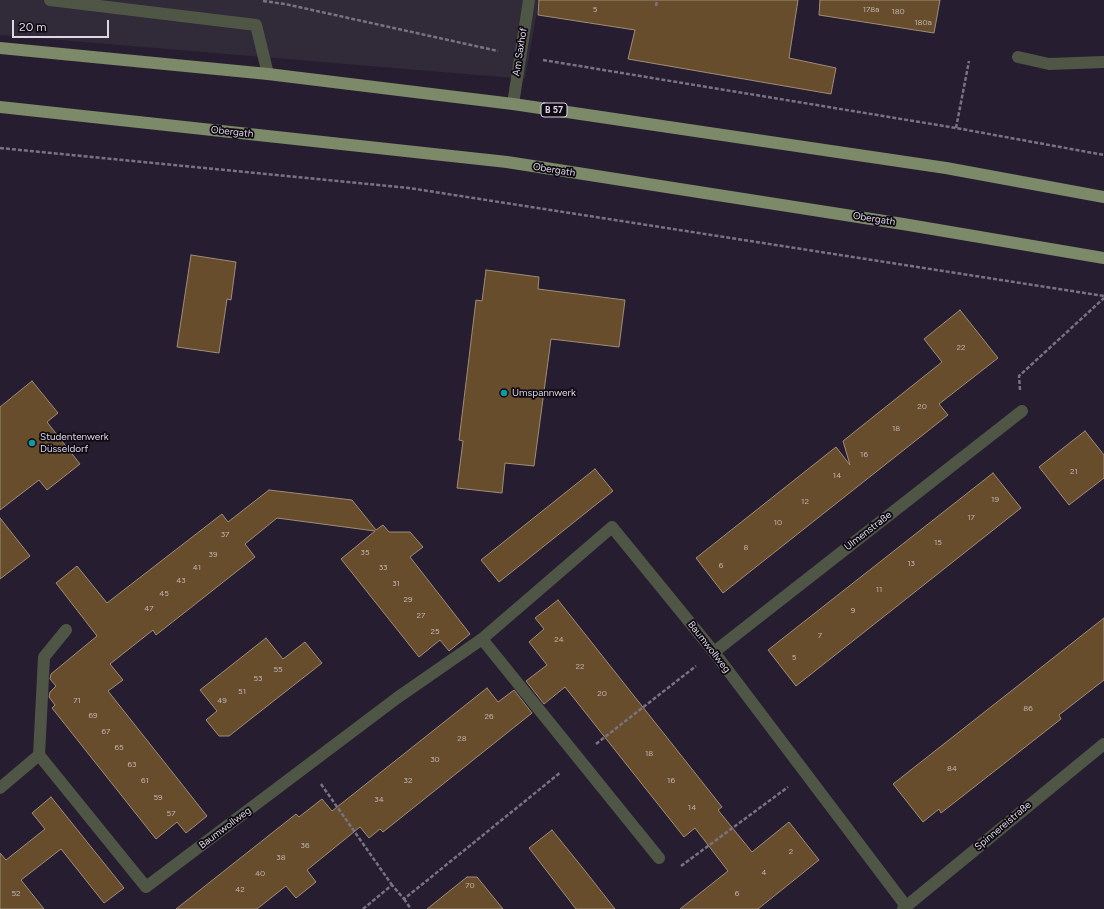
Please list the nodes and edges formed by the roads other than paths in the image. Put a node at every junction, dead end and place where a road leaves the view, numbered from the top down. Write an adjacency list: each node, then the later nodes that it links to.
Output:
1 (50, 0): 6 (street)
2 (529, 0): 7 (street, Am Saxhof)
3 (0, 48): 6 (main road, B 57)
4 (1018, 57): 5 (street)
5 (1104, 62)
6 (268, 74): 7 (main road, B 57)
7 (513, 104): 9 (main road, B 57)
8 (0, 107): 10 (main road, Obergath)
9 (1104, 197)
10 (1104, 258)
11 (1022, 411): 14 (street, Ulmenstraße)
12 (66, 630): 16 (street)
13 (482, 639): 14 (street, Baumwollweg); 16 (street, Baumwollweg); 18 (street)
14 (714, 652): 19 (street, Baumwollweg)
15 (1104, 744): 19 (street, Spinnereistraße)
16 (39, 755): 17 (street)
17 (0, 788)
18 (659, 858)
19 (905, 908)

